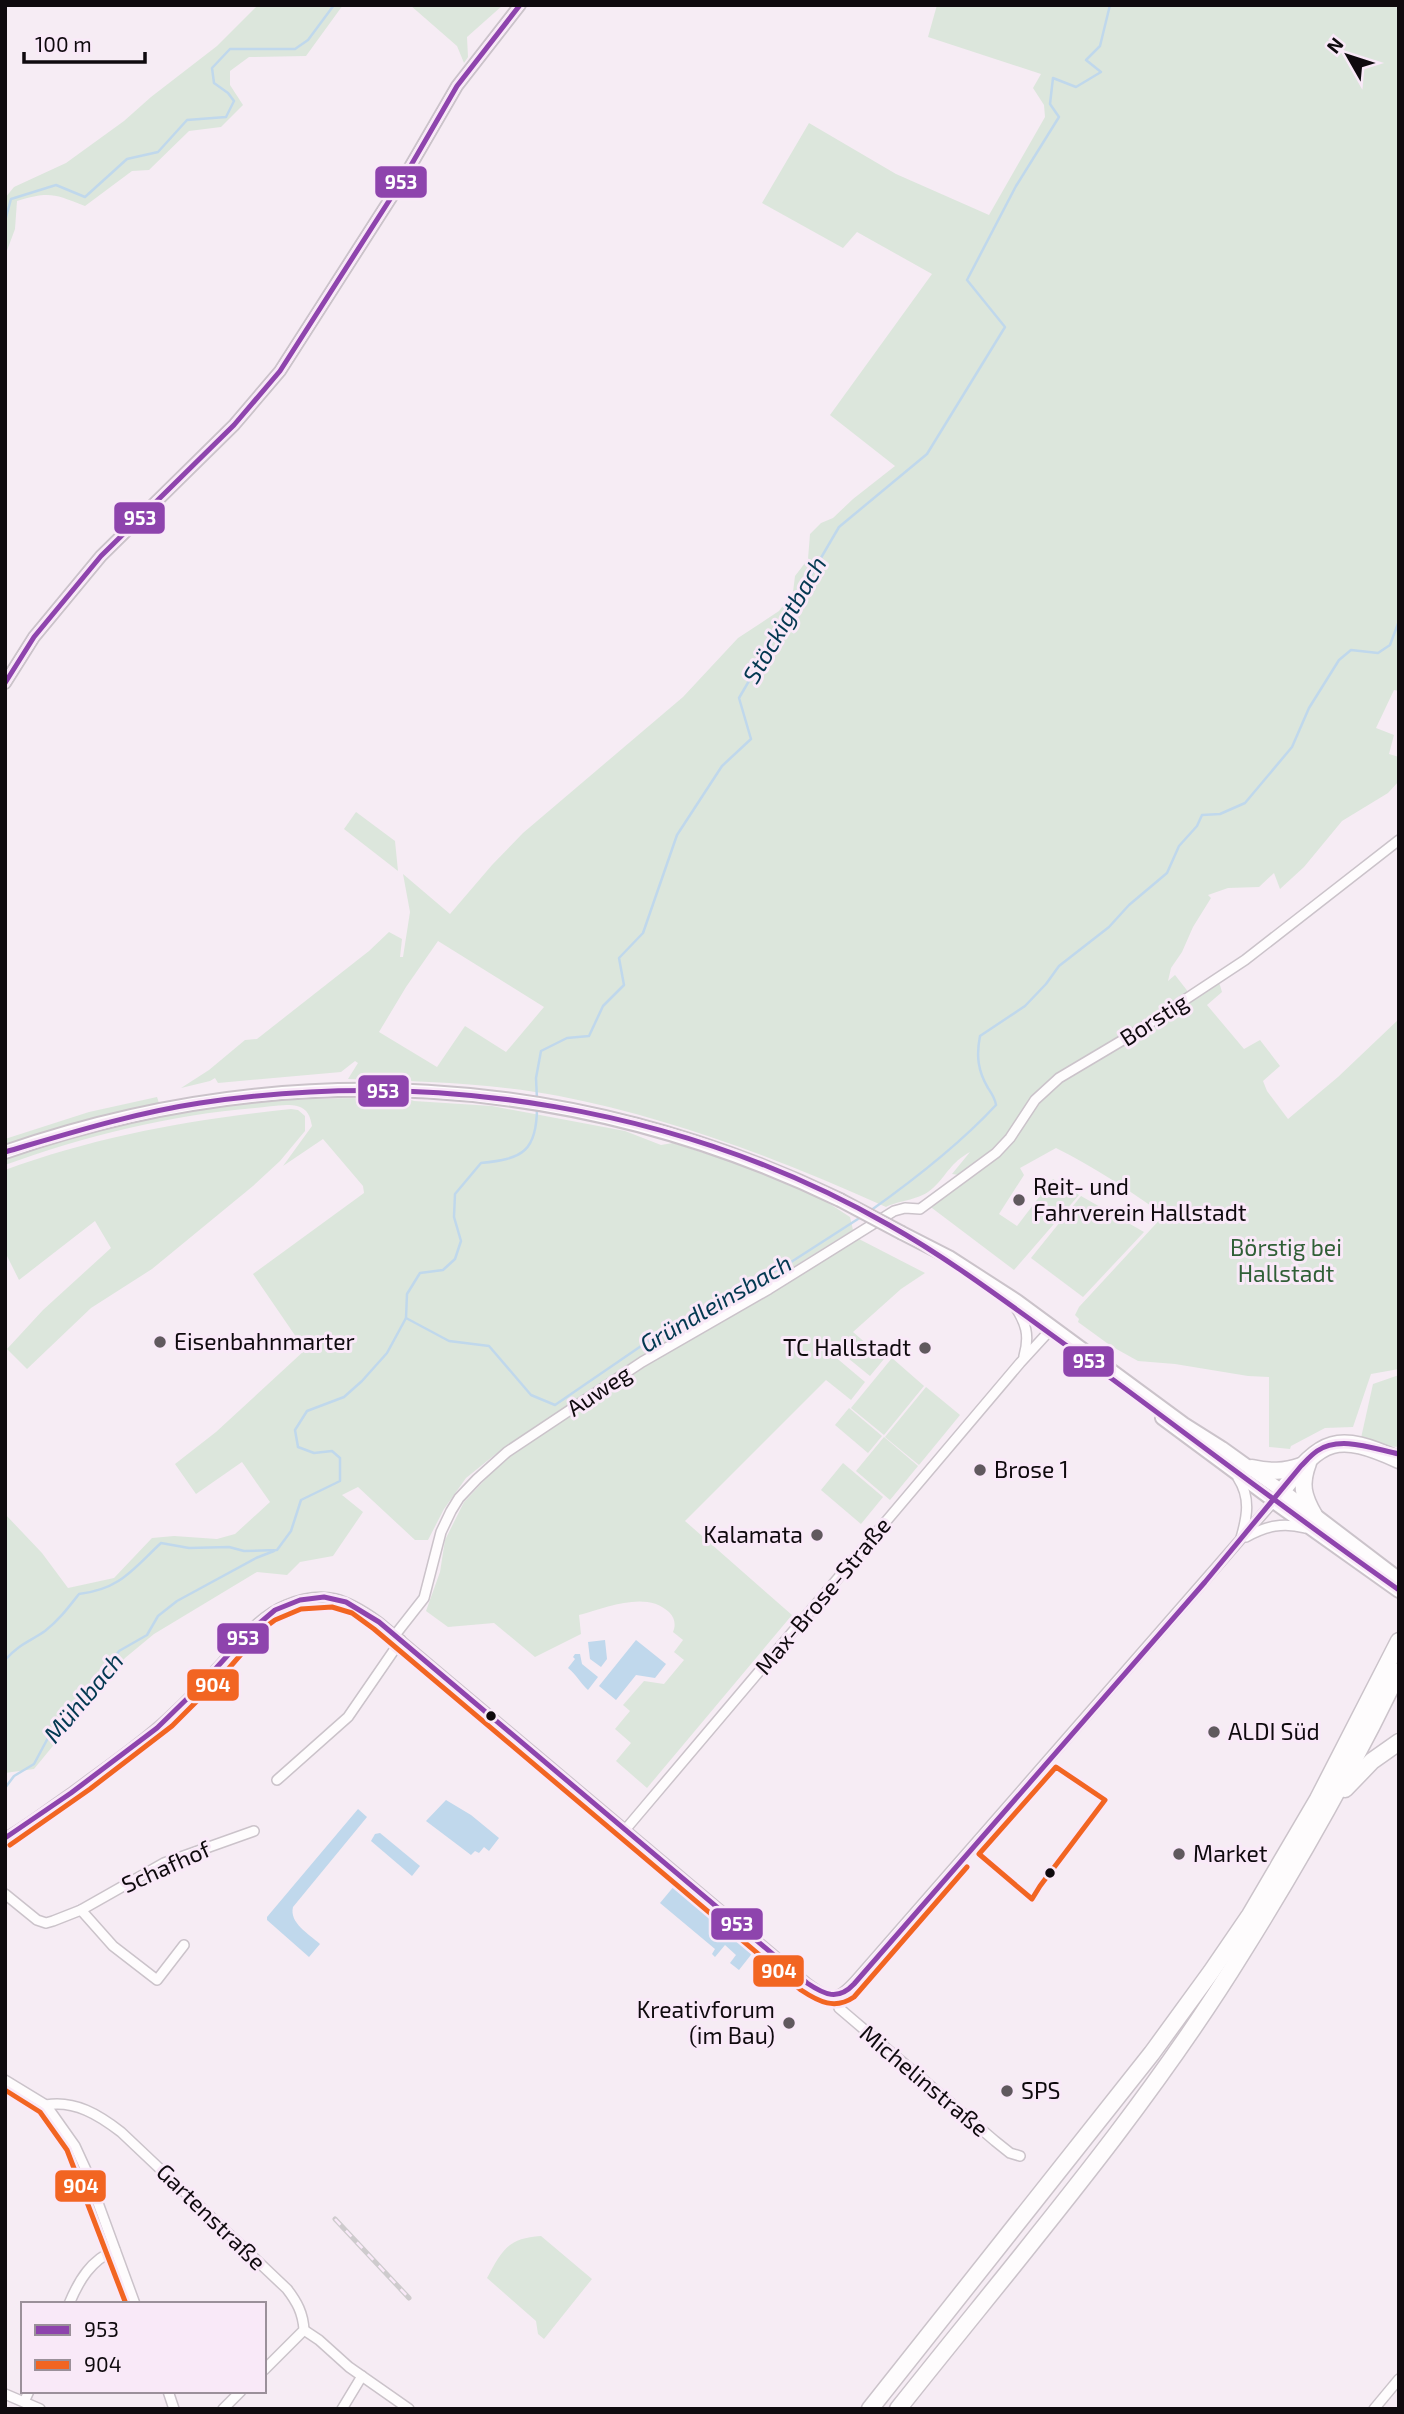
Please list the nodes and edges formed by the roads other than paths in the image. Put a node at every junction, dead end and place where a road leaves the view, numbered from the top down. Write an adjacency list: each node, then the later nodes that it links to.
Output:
1 (520, 5): 2 (street)
2 (5, 683)
3 (1399, 840): 5 (street, Borstig)
4 (5, 1152): 6 (main road, bridge)
5 (920, 1209): 20 (street, Auweg)
6 (920, 1244): 7 (main road); 8 (main road)
7 (1014, 1306): 8 (main road); 9 (street)
8 (1051, 1329): 9 (street, Max-Brose-Straße); 14 (main road); 15 (main road)
9 (1021, 1362): 26 (street, Max-Brose-Straße)
10 (1381, 1452): 11 (highway); 12 (highway); 13 (highway)
11 (1399, 1454)
12 (1399, 1460)
13 (1306, 1462): 14 (highway); 16 (highway); 17 (highway)
14 (1252, 1468): 16 (main road)
15 (1234, 1472): 16 (main road); 18 (street)
16 (1278, 1496): 17 (main road); 18 (street)
17 (1312, 1522): 18 (street); 19 (main road)
18 (1241, 1540): 32 (street)
19 (1394, 1581)
20 (398, 1638): 24 (street); 26 (street, Michelinstraße); 28 (street, Michelinstraße)
21 (1399, 1641): 51 (highway)
22 (1399, 1671): 25 (highway)
23 (1399, 1742): 25 (highway)
24 (277, 1780)
25 (1331, 1803): 52 (highway)
26 (625, 1830): 32 (street, Michelinstraße)
27 (254, 1831): 30 (street, Schafhof)
28 (5, 1838)
29 (5, 1894): 30 (street, Schafhof)
30 (81, 1910): 31 (street)
31 (184, 1945)
32 (836, 1998): 35 (street, Michelinstraße)
33 (6, 2082): 34 (street)
34 (46, 2105): 36 (street); 39 (street, Gartenstraße)
35 (1020, 2156)
36 (115, 2250): 37 (street); 38 (street)
37 (70, 2302)
38 (134, 2302)
39 (304, 2330): 40 (street); 41 (street)
40 (266, 2368)
41 (362, 2376): 49 (street); 50 (street)
42 (1399, 2379): 53 (street)
43 (28, 2393): 46 (street)
44 (239, 2393): 48 (street)
45 (5, 2394): 46 (street)
46 (24, 2402): 47 (street)
47 (40, 2409)
48 (223, 2409)
49 (342, 2409)
50 (409, 2409)
51 (870, 2409)
52 (898, 2409)
53 (1374, 2409)

